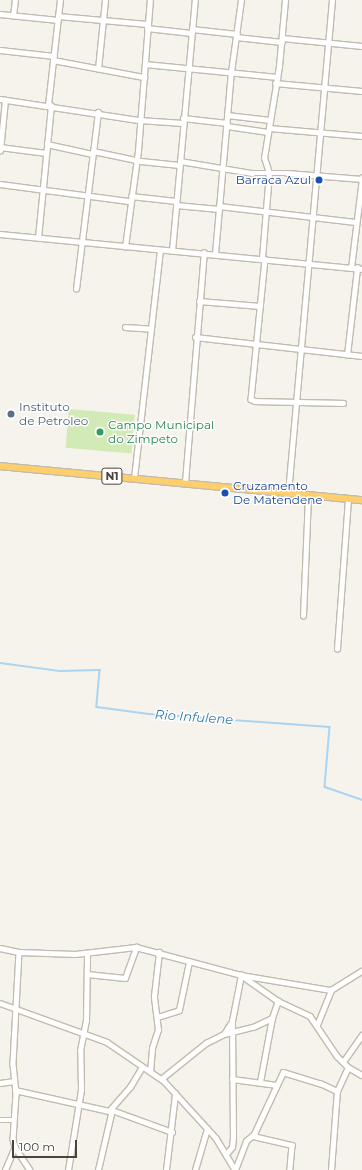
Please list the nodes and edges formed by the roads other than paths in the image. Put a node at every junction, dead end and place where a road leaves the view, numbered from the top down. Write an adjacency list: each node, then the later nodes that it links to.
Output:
1 (15, 0): 10 (street)
2 (60, 0): 11 (street)
3 (105, 0): 12 (street)
4 (150, 0): 13 (street)
5 (195, 0): 14 (street)
6 (241, 0): 15 (street)
7 (285, 0): 16 (street)
8 (332, 0): 17 (street)
9 (0, 14): 10 (street)
10 (14, 16): 11 (street)
11 (58, 18): 12 (street); 20 (street)
12 (102, 19): 13 (street); 23 (street)
13 (147, 26): 14 (street); 21 (street)
14 (192, 31): 15 (street); 22 (street)
15 (237, 35): 16 (street); 24 (street)
16 (282, 40): 17 (street); 26 (street)
17 (327, 42): 18 (street); 28 (street)
18 (362, 46)
19 (0, 50): 20 (street)
20 (54, 58): 23 (street); 31 (street)
21 (145, 64): 22 (street); 25 (street)
22 (188, 68): 24 (street); 35 (street)
23 (98, 69): 25 (street)
24 (231, 72): 26 (street); 33 (street)
25 (144, 77): 34 (street)
26 (277, 77): 27 (street)
27 (275, 83): 28 (street); 36 (street)
28 (322, 87): 29 (street); 39 (street)
29 (362, 91)
30 (2, 100): 31 (street); 42 (street)
31 (49, 106): 32 (street); 41 (street)
32 (98, 112): 34 (street); 44 (street)
33 (227, 115): 36 (street); 37 (street)
34 (139, 120): 35 (street); 46 (street)
35 (183, 120): 37 (street); 47 (street)
36 (270, 120): 38 (street)
37 (227, 124): 38 (street); 48 (street)
38 (269, 130): 39 (street); 49 (street)
39 (318, 132): 40 (street); 50 (street)
40 (362, 136)
41 (47, 144): 44 (street); 45 (street)
42 (0, 147): 43 (street); 45 (street)
43 (0, 151)
44 (93, 152): 46 (street); 54 (street)
45 (46, 153): 53 (street)
46 (136, 158): 47 (street); 55 (street)
47 (180, 163): 48 (street); 56 (street)
48 (222, 167): 49 (street); 57 (street)
49 (269, 173): 50 (street); 58 (street)
50 (314, 175): 51 (street); 60 (street)
51 (362, 181): 61 (street)
52 (0, 184): 53 (street)
53 (42, 190): 54 (street); 63 (street)
54 (86, 196): 55 (street); 64 (street)
55 (130, 199): 56 (street); 65 (street)
56 (176, 203): 57 (street); 67 (street)
57 (219, 208): 58 (street); 69 (street)
58 (266, 212): 60 (street); 70 (street)
59 (362, 217): 61 (street)
60 (311, 218): 61 (street); 71 (street)
61 (356, 219): 72 (street)
62 (0, 234): 63 (street)
63 (38, 238): 64 (street)
64 (81, 242): 65 (street); 74 (street)
65 (126, 247): 66 (street)
66 (160, 250): 67 (street); 78 (street)
67 (172, 251): 68 (street)
68 (204, 253): 69 (street); 75 (street)
69 (215, 254): 70 (street)
70 (264, 258): 71 (street); 76 (street)
71 (310, 265): 72 (street); 81 (street)
72 (351, 268): 73 (street)
73 (359, 268): 82 (street)
74 (76, 289)
75 (199, 301): 76 (street); 79 (street)
76 (260, 306): 80 (street)
77 (126, 327): 78 (street)
78 (151, 329): 87 (street)
79 (196, 337): 80 (street); 88 (street)
80 (256, 344): 81 (street); 84 (street)
81 (301, 350): 82 (street); 84 (street)
82 (347, 355): 83 (street)
83 (362, 356)
84 (296, 402): 85 (street); 89 (street)
85 (343, 403)
86 (0, 466): 87 (highway, N1)
87 (134, 478): 88 (highway, N1)
88 (185, 482): 89 (highway, N1)
89 (288, 493): 90 (highway, N1)
90 (308, 495): 91 (highway, N1); 93 (street)
91 (348, 499): 92 (highway, N1); 94 (street)
92 (362, 500)
93 (303, 616)
94 (336, 649)
95 (136, 947): 98 (street); 99 (street); 102 (street)
96 (0, 948): 97 (street)
97 (19, 952): 99 (street); 107 (street)
98 (160, 952): 100 (street); 108 (street)
99 (87, 954): 102 (street)
100 (189, 962): 103 (street); 108 (street)
101 (362, 970): 104 (street)
102 (87, 974): 112 (street)
103 (241, 975): 104 (street); 105 (street); 110 (street)
104 (331, 990): 111 (street)
105 (278, 1001): 109 (street); 111 (street)
106 (0, 1004): 107 (street)
107 (16, 1009): 112 (street); 123 (street)
108 (158, 1017): 119 (street)
109 (272, 1018): 113 (street); 124 (street)
110 (232, 1021): 113 (street); 114 (street)
111 (318, 1025): 116 (street)
112 (84, 1033): 117 (street); 130 (street)
113 (233, 1033): 114 (street); 122 (street)
114 (224, 1034): 121 (street)
115 (362, 1035): 116 (street)
116 (343, 1062): 118 (street)
117 (142, 1067): 119 (street); 131 (street)
118 (348, 1067): 120 (street); 128 (street)
119 (150, 1072): 121 (street)
120 (362, 1075)
121 (161, 1079): 129 (street)
122 (232, 1079): 124 (street); 138 (street)
123 (14, 1081): 125 (street); 127 (street)
124 (260, 1082): 126 (street)
125 (0, 1083)
126 (277, 1085): 128 (street); 136 (street)
127 (15, 1090): 130 (street); 133 (street)
128 (336, 1091): 147 (street)
129 (176, 1094): 134 (street); 135 (street)
130 (80, 1103): 131 (street); 141 (street)
131 (112, 1110): 135 (street); 142 (street)
132 (0, 1120): 133 (street)
133 (13, 1120): 137 (street)
134 (207, 1129): 138 (street); 144 (street)
135 (172, 1132): 143 (street)
136 (253, 1136): 145 (street); 146 (street)
137 (15, 1147): 139 (street); 140 (street)
138 (226, 1154): 145 (street)
139 (5, 1170)
140 (30, 1170)
141 (68, 1170)
142 (98, 1170)
143 (166, 1170)
144 (195, 1170)
145 (235, 1170)
146 (290, 1170)
147 (331, 1170)

